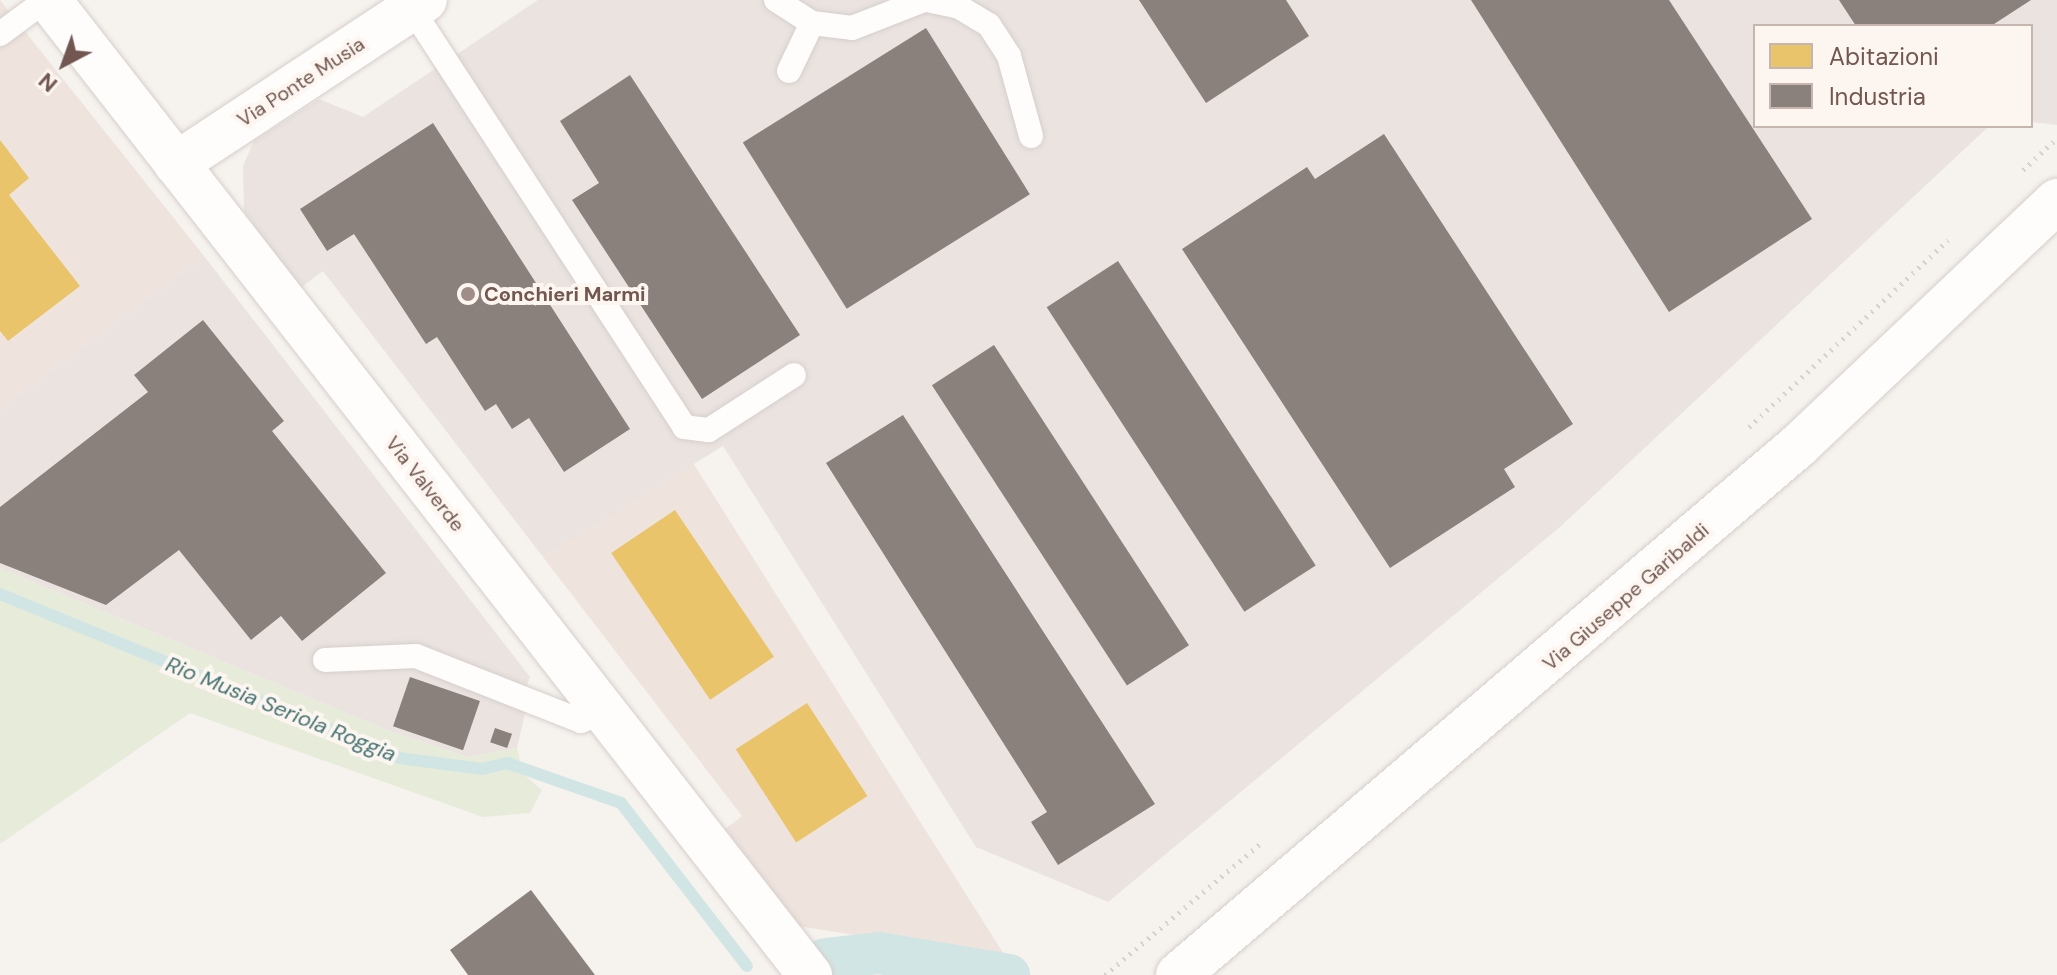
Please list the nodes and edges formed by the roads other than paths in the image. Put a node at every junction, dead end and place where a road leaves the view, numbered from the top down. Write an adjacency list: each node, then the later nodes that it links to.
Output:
1 (47, 0): 6 (lane); 9 (street, Via Valverde)
2 (776, 0): 5 (lane)
3 (926, 0): 5 (lane); 8 (lane)
4 (419, 4): 9 (street, Via Ponte Musia); 11 (lane)
5 (812, 23): 7 (lane)
6 (0, 34)
7 (789, 71)
8 (1031, 136)
9 (176, 164): 13 (street, Via Valverde)
10 (2057, 201): 15 (street, Via Giuseppe Garibaldi)
11 (794, 375)
12 (325, 660): 13 (lane)
13 (602, 712): 14 (street, Via Valverde)
14 (805, 973)
15 (1178, 975)

